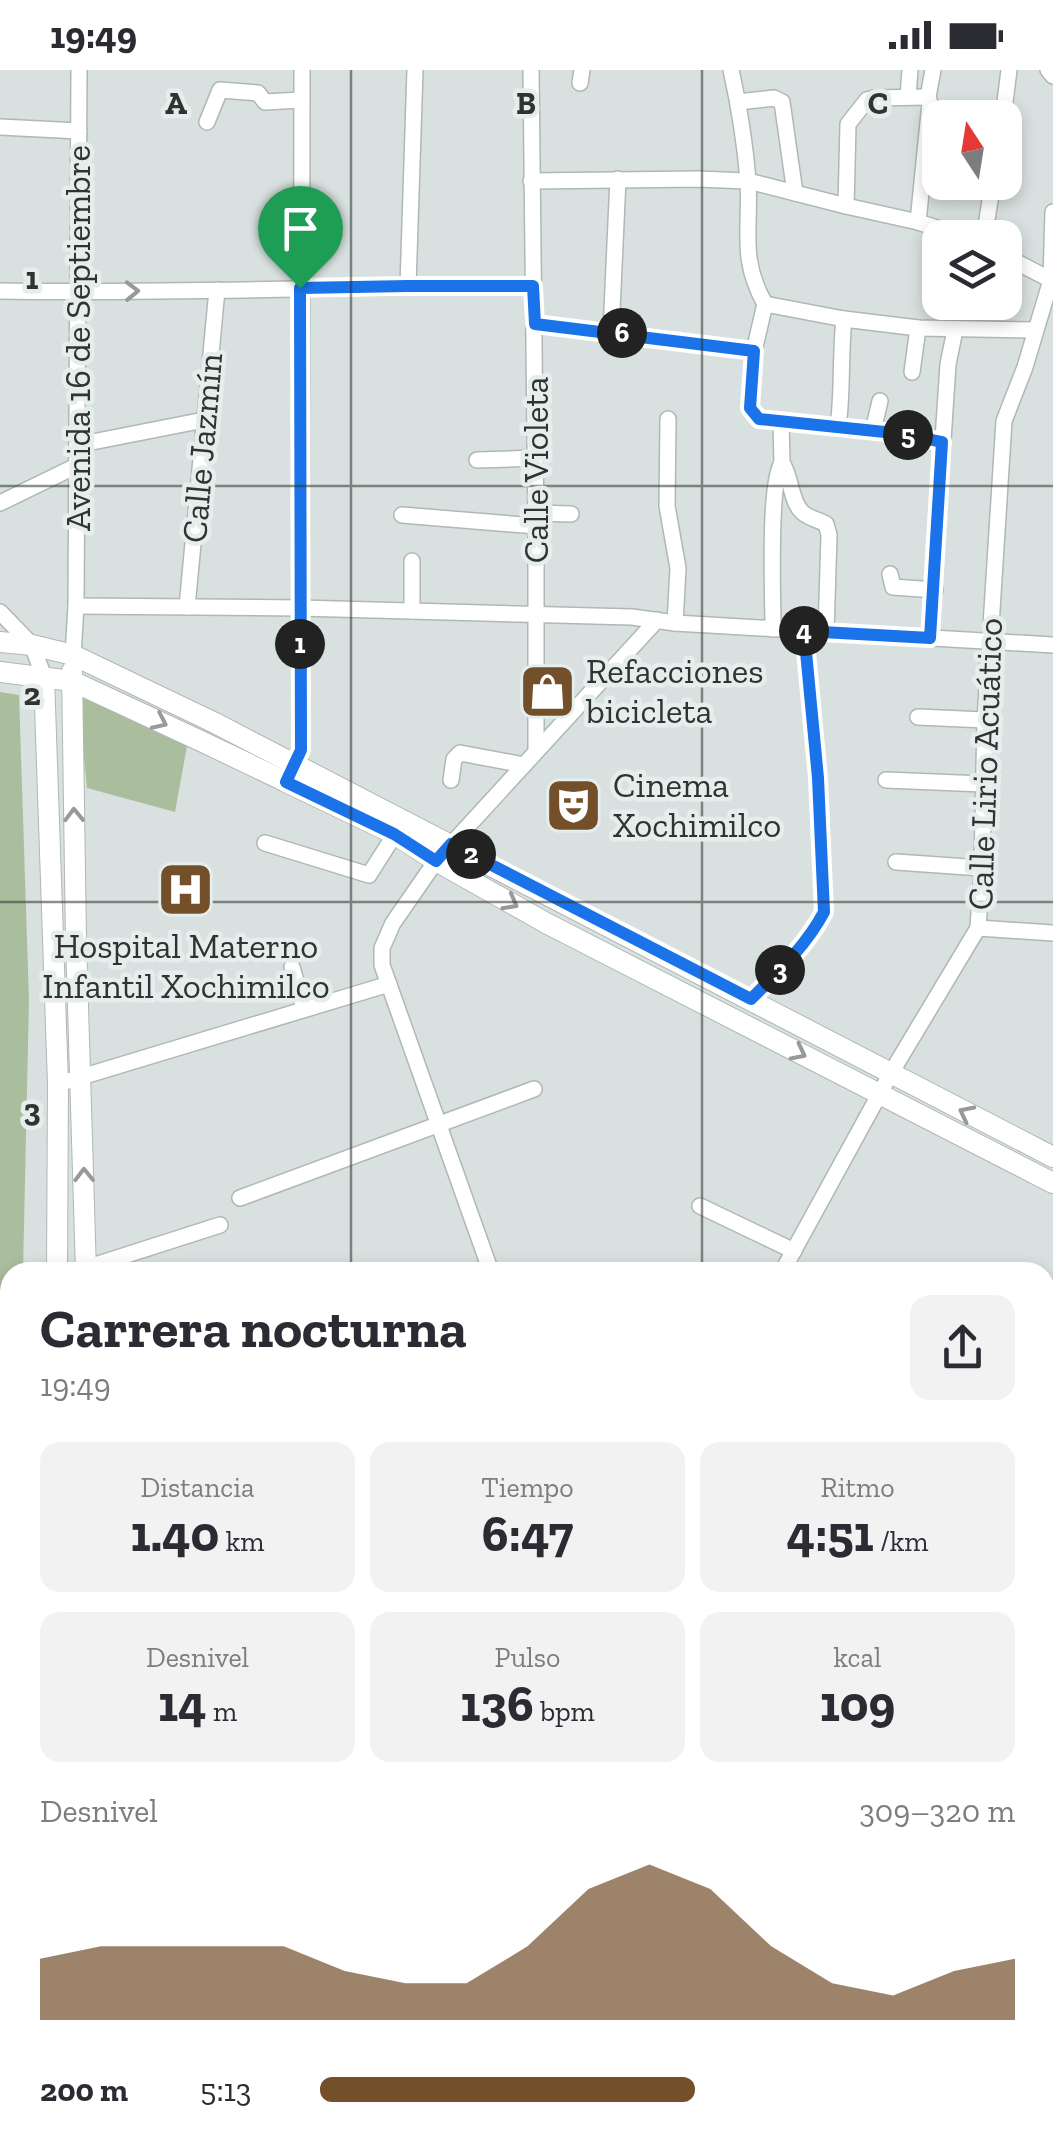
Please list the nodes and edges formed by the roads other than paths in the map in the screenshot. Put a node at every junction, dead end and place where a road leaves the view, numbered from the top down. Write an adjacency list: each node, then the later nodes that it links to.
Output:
1 (79, 70): 18 (street, Avenida 16 de Septiembre)
2 (302, 70): 13 (street)
3 (415, 70): 29 (street)
4 (531, 70): 20 (street, Calle Violeta)
5 (731, 70): 15 (street)
6 (910, 70): 11 (street)
7 (933, 70): 12 (street)
8 (1010, 70): 14 (street)
9 (1048, 70): 10 (street)
10 (1053, 76)
11 (908, 96): 12 (street); 23 (street)
12 (928, 97): 25 (street)
13 (301, 100): 16 (street); 31 (street)
14 (1005, 100)
15 (738, 102): 21 (street); 22 (street)
16 (207, 122)
17 (0, 127): 18 (street)
18 (79, 131): 34 (street, Avenida 16 de Septiembre)
19 (618, 179): 20 (street); 21 (street); 41 (street)
20 (531, 181): 30 (street, Calle Violeta)
21 (748, 181): 22 (street); 35 (street)
22 (794, 193): 23 (street)
23 (846, 206): 25 (street)
24 (1053, 212): 28 (street, Calle Lirio Acuático)
25 (918, 222): 26 (street)
26 (922, 223)
27 (1022, 265): 28 (street)
28 (1051, 280): 40 (street, Calle Lirio Acuático)
29 (408, 286): 30 (street); 31 (street)
30 (533, 286): 37 (street, Calle Violeta)
31 (300, 288): 32 (street); 65 (street)
32 (217, 290): 34 (street, one-way to 32); 46 (street, Calle Jazmín)
33 (0, 291): 34 (street)
34 (78, 292): 51 (street, Avenida 16 de Septiembre)
35 (765, 304): 36 (street); 42 (street)
36 (844, 319): 38 (street); 48 (street)
37 (535, 324): 41 (street); 52 (street, Calle Violeta)
38 (918, 328): 39 (street); 43 (street)
39 (955, 330): 40 (street); 50 (street)
40 (1034, 330): 75 (street, Calle Lirio Acuático)
41 (611, 332): 42 (street)
42 (754, 351): 47 (street)
43 (912, 372)
44 (880, 401): 49 (street)
45 (668, 419): 70 (street)
46 (204, 420): 51 (street); 64 (street, Calle Jazmín)
47 (781, 421): 48 (street); 54 (street)
48 (838, 427): 49 (street)
49 (873, 431): 50 (street)
50 (942, 442): 62 (street)
51 (77, 445): 55 (street, Avenida 16 de Septiembre)
52 (536, 458): 53 (street); 59 (street, Calle Violeta)
53 (477, 460)
54 (782, 464): 71 (street); 73 (street)
55 (76, 466): 56 (street); 63 (street, Avenida 16 de Septiembre)
56 (0, 502)
57 (571, 514): 59 (street)
58 (402, 515): 59 (street)
59 (536, 520): 68 (street, Calle Violeta)
60 (412, 561): 66 (street)
61 (890, 574): 62 (street)
62 (934, 590): 74 (street)
63 (76, 606): 64 (street); 79 (street, Avenida 16 de Septiembre)
64 (187, 607): 65 (street)
65 (300, 608): 66 (street); 89 (street)
66 (412, 611): 68 (street)
67 (0, 612): 77 (street)
68 (536, 613): 69 (street); 87 (street, Calle Violeta)
69 (656, 620): 70 (street); 87 (street)
70 (675, 623): 71 (street)
71 (772, 629): 72 (street)
72 (804, 631): 73 (street); 107 (street)
73 (826, 632): 74 (street)
74 (930, 638): 75 (street)
75 (990, 641): 78 (street); 84 (street, Calle Lirio Acuático)
76 (0, 642): 77 (main road)
77 (32, 645): 79 (main road); 81 (street)
78 (1053, 645)
79 (73, 654): 82 (main road); 85 (main road)
80 (0, 672): 81 (main road)
81 (44, 677): 82 (main road); 96 (main road)
82 (72, 681): 86 (main road, one-way to 86); 97 (main road, one-way to 82)
83 (918, 717): 84 (street)
84 (985, 720): 92 (street, Calle Lirio Acuático)
85 (215, 723): 86 (main road); 89 (main road)
86 (206, 742): 89 (main road)
87 (536, 750): 88 (street)
88 (524, 765): 90 (street); 95 (street)
89 (291, 773): 93 (main road); 95 (main road)
90 (451, 780)
91 (886, 780): 92 (street)
92 (983, 784): 100 (street, Calle Lirio Acuático)
93 (394, 834): 94 (street); 98 (main road)
94 (265, 843)
95 (451, 844): 98 (street); 107 (main road)
96 (52, 854): 97 (main road); 103 (main road)
97 (74, 855): 104 (main road)
98 (436, 861): 106 (street); 113 (main road, one-way to 113)
99 (896, 862): 100 (street)
100 (982, 868): 101 (street, Calle Lirio Acuático)
101 (978, 928): 102 (street); 109 (street, Calle Lirio Acuático)
102 (1053, 932)
103 (54, 940): 104 (main road); 111 (main road)
104 (76, 940): 110 (main road)
105 (292, 968): 108 (street)
106 (389, 984): 108 (street); 114 (street)
107 (751, 999): 109 (main road)
108 (304, 1009): 110 (street)
109 (891, 1074): 113 (street, Calle Lirio Acuático); 115 (main road, one-way to 109)
110 (82, 1077): 111 (street); 122 (main road, one-way to 110)
111 (58, 1084): 121 (main road)
112 (534, 1089): 114 (street)
113 (880, 1095): 116 (main road); 120 (street, Calle Lirio Acuático)
114 (437, 1124): 117 (street); 124 (street)
115 (1053, 1157)
116 (1053, 1184)
117 (240, 1198)
118 (700, 1206): 120 (street)
119 (220, 1224): 123 (street)
120 (794, 1250): 125 (street, Calle Lirio Acuático)
121 (58, 1262)
122 (86, 1262)
123 (109, 1262)
124 (487, 1262)
125 (787, 1262)

